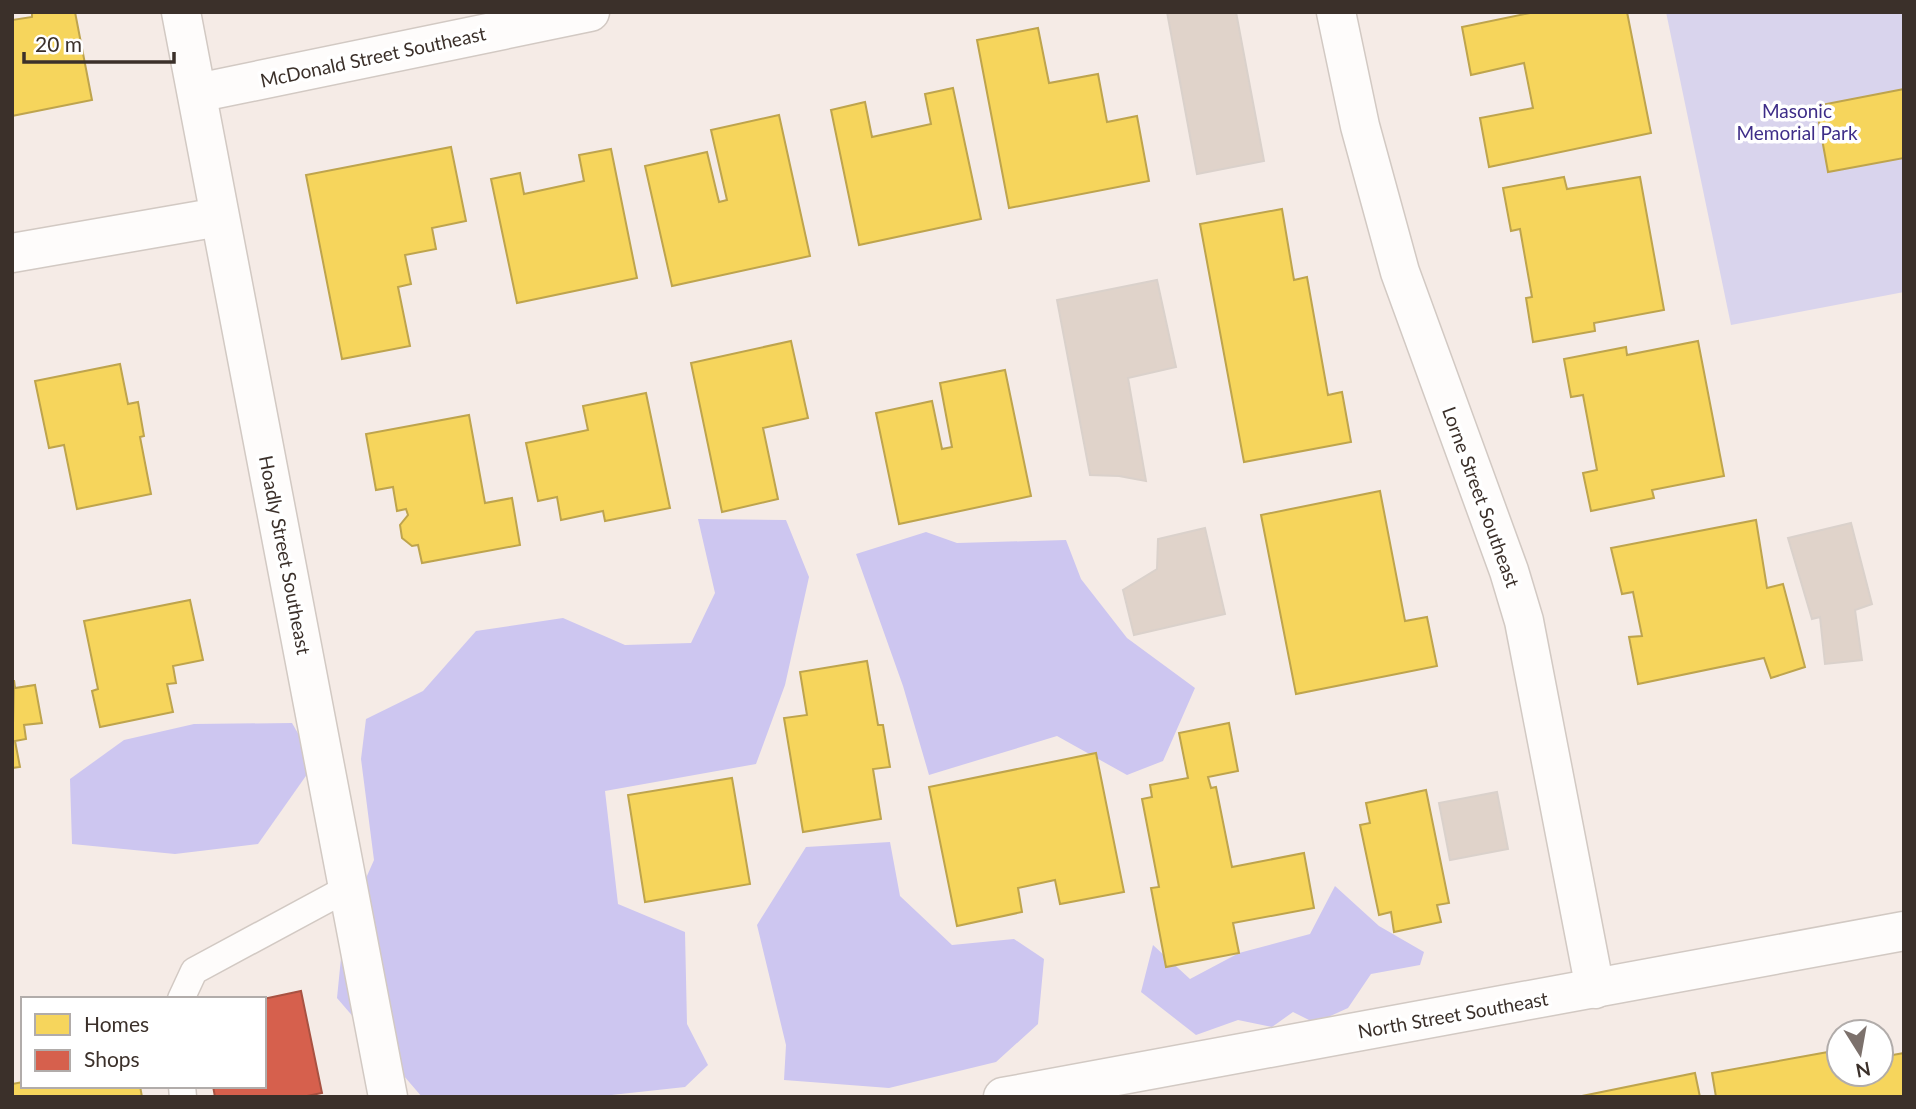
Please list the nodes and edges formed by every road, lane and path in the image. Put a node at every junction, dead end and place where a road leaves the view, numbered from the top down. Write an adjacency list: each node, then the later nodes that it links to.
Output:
1 (181, 12): 4 (street, Hoadly Street Southeast)
2 (590, 12): 4 (street, McDonald Street Southeast)
3 (1335, 12): 9 (street, Lorne Street Southeast)
4 (197, 93): 5 (street, Hoadly Street Southeast)
5 (219, 216): 6 (street); 7 (street, Hoadly Street Southeast)
6 (12, 253)
7 (348, 888): 10 (lane); 11 (street, Hoadly Street Southeast)
8 (1904, 931): 9 (street, North Street Southeast)
9 (1595, 989): 12 (street, North Street Southeast)
10 (182, 997)
11 (388, 1097)
12 (1003, 1097)

